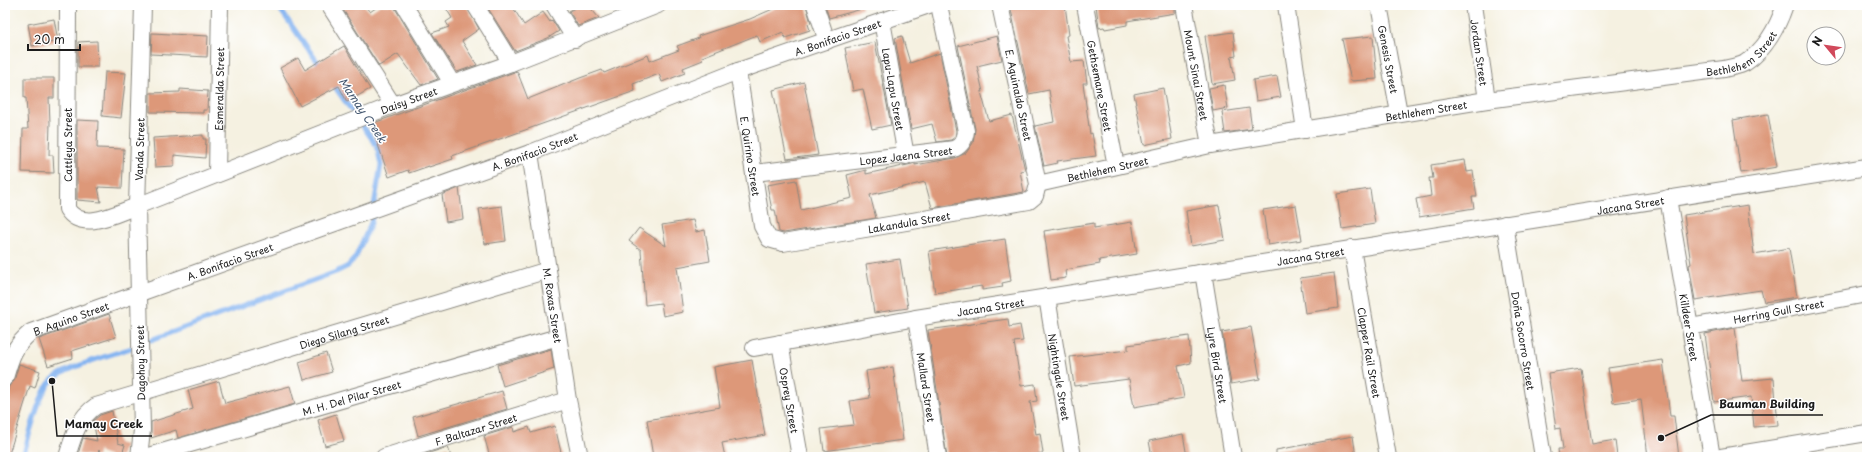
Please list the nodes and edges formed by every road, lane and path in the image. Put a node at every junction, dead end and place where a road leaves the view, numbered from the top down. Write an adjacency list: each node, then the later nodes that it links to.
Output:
1 (68, 5): 39 (street, Cattleya Street)
2 (143, 5): 39 (street, Vanda Street)
3 (220, 5): 35 (street, Esmeralda Street)
4 (329, 5): 27 (street)
5 (404, 5): 25 (street)
6 (475, 5): 23 (street)
7 (554, 5): 21 (street)
8 (658, 5): 19 (street, Daisy Street)
9 (814, 5): 22 (street)
10 (929, 5): 20 (street, A. Bonifacio Street)
11 (939, 5): 32 (street, Lopez Jaena Street)
12 (1000, 5): 37 (street, E. Aguinaldo Street)
13 (1086, 5): 33 (street, Gethsemane Street)
14 (1184, 5): 30 (street, Mount Sinai Street)
15 (1286, 5): 29 (street)
16 (1379, 5): 28 (street, Genesis Street)
17 (1472, 5): 26 (street, Jordan Street)
18 (1785, 5): 26 (street, Bethlehem Street)
19 (640, 8): 21 (street, Daisy Street)
20 (882, 21): 22 (street, A. Bonifacio Street); 32 (street, Lapu-Lapu Street)
21 (576, 39): 23 (street, Daisy Street)
22 (827, 41): 24 (street, A. Bonifacio Street)
23 (511, 63): 25 (street, Daisy Street)
24 (738, 71): 31 (street, A. Bonifacio Street); 36 (street, E. Quirino Street)
25 (452, 83): 27 (street, Daisy Street)
26 (1487, 100): 28 (street, Bethlehem Street)
27 (392, 105): 35 (street, Daisy Street)
28 (1399, 113): 29 (street, Bethlehem Street)
29 (1305, 130): 30 (street, Bethlehem Street)
30 (1210, 145): 33 (street, Bethlehem Street)
31 (530, 153): 43 (street, M. Roxas Street); 45 (street, A. Bonifacio Street)
32 (906, 156): 36 (street, Lopez Jaena Street)
33 (1116, 166): 37 (street, Bethlehem Street)
34 (1867, 167): 38 (street, Jacana Street)
35 (217, 173): 39 (street, Daisy Street)
36 (754, 173): 41 (street, E. Quirino Street)
37 (1038, 184): 41 (street, Lakandula Street)
38 (1668, 198): 40 (street, Jacana Street); 49 (street, Killdeer Street)
39 (137, 206): 45 (street, Vanda Street)
40 (1504, 224): 42 (street, Jacana Street); 67 (street, Doña Socorro Street)
41 (769, 239)
42 (1352, 248): 44 (street, Jacana Street); 66 (street, Clapper Rail Street)
43 (548, 270): 50 (street, M. Roxas Street); 54 (street, Diego Silang Street)
44 (1203, 272): 47 (street, Jacana Street); 65 (street, Lyre Bird Street)
45 (139, 293): 53 (street, B. Aquino Street); 54 (street, Dagohoy Street)
46 (1867, 294): 49 (street, Herring Gull Street)
47 (1047, 297): 48 (street, Jacana Street); 64 (street, Nightingale Street)
48 (916, 318): 51 (street, Jacana Street); 63 (street, Mallard Street)
49 (1690, 327): 68 (street, Killdeer Street)
50 (558, 337): 55 (street, M. Roxas Street); 59 (street, M. H. Del Pilar Street)
51 (780, 343): 52 (street, Jacana Street); 62 (street, Osprey Street)
52 (754, 348)
53 (5, 378)
54 (141, 393): 57 (street, Diego Silang Street); 58 (street, Dagohoy Street)
55 (568, 400): 60 (street, F. Baltazar Street); 61 (street, M. Roxas Street)
56 (1867, 432): 69 (street)
57 (67, 457)
58 (139, 457)
59 (146, 457)
60 (384, 457)
61 (580, 457)
62 (800, 457)
63 (938, 457)
64 (1073, 457)
65 (1233, 457)
66 (1388, 457)
67 (1543, 457)
68 (1712, 457)
69 (1722, 457)

